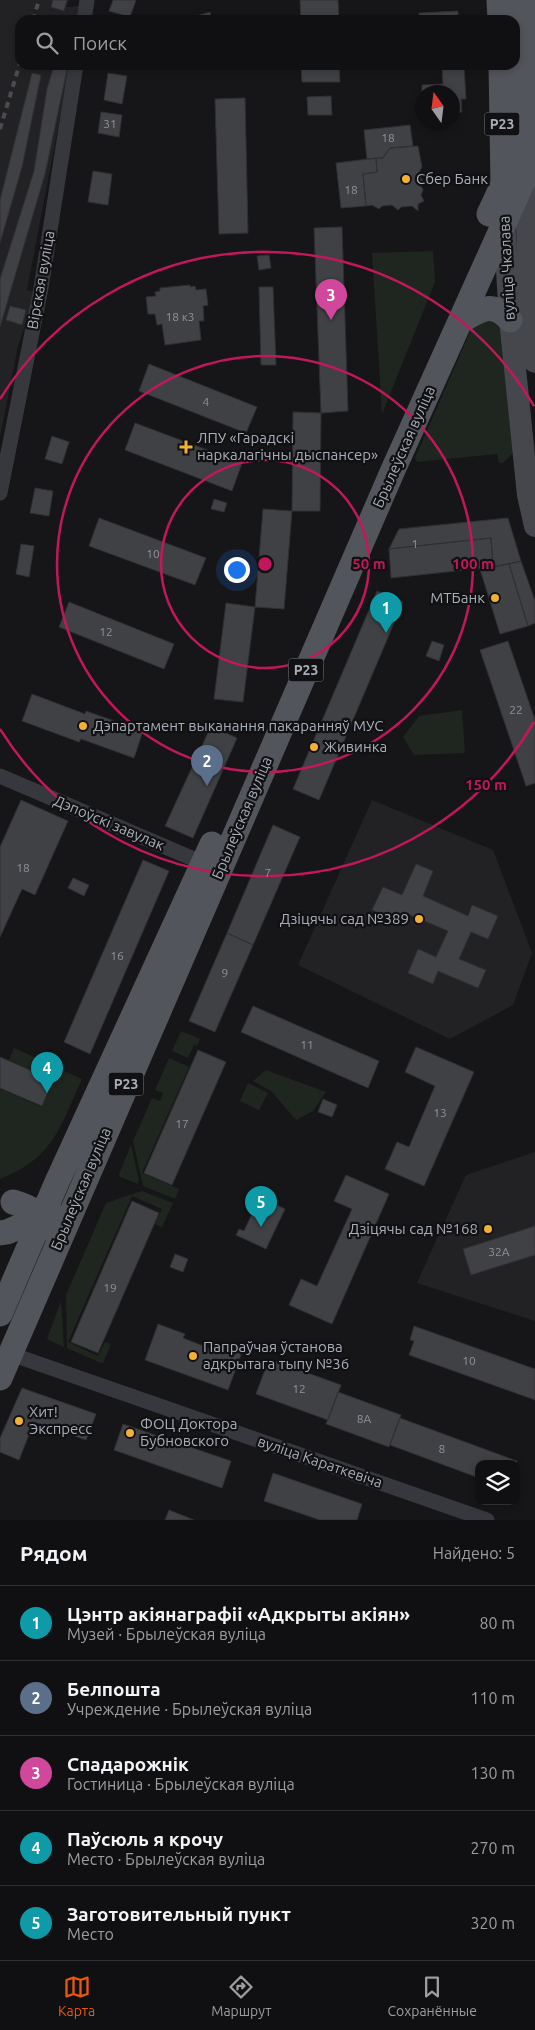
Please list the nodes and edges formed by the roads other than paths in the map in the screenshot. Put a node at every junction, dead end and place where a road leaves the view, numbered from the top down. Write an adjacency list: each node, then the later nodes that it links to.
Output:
1 (87, 0): 4 (street)
2 (499, 0): 5 (main road)
3 (522, 0): 6 (main road, Р23)
4 (85, 15)
5 (500, 15)
6 (520, 45)
7 (75, 70): 17 (street, Вірская вуліца)
8 (502, 70): 10 (main road, Р23)
9 (519, 70): 10 (main road, Р23)
10 (514, 181): 11 (main road, Брылеўская вуліца / Р23); 20 (main road, Брылеўская вуліца / Р23)
11 (522, 221): 12 (main road, вуліца Чкалава); 13 (main road, Брылеўская вуліца / Р23); 14 (main road, вуліца Чкалава)
12 (510, 320): 13 (main road); 16 (main road, вуліца Чкалава)
13 (461, 321): 20 (main road, Брылеўская вуліца / Р23)
14 (535, 362)
15 (535, 414): 16 (main road, вуліца Чкалава)
16 (526, 471): 18 (main road, вуліца Чкалава)
17 (0, 493)
18 (535, 526)
19 (0, 776): 20 (street, Дэпоўскі завулак)
20 (211, 866): 21 (main road, Брылеўская вуліца / Р23)
21 (67, 1188): 22 (main road); 23 (main road, Брылеўская вуліца); 25 (main road, Брылеўская вуліца)
22 (7, 1203): 23 (main road)
23 (42, 1217): 24 (main road); 25 (main road, Брылеўская вуліца)
24 (3, 1232): 25 (main road)
25 (36, 1262): 26 (main road, Брылеўская вуліца); 27 (main road, Брылеўская вуліца)
26 (0, 1314)
27 (5, 1352): 28 (main road, Брылеўская вуліца); 29 (street, вуліца Караткевіча)
28 (0, 1378)
29 (487, 1520)

